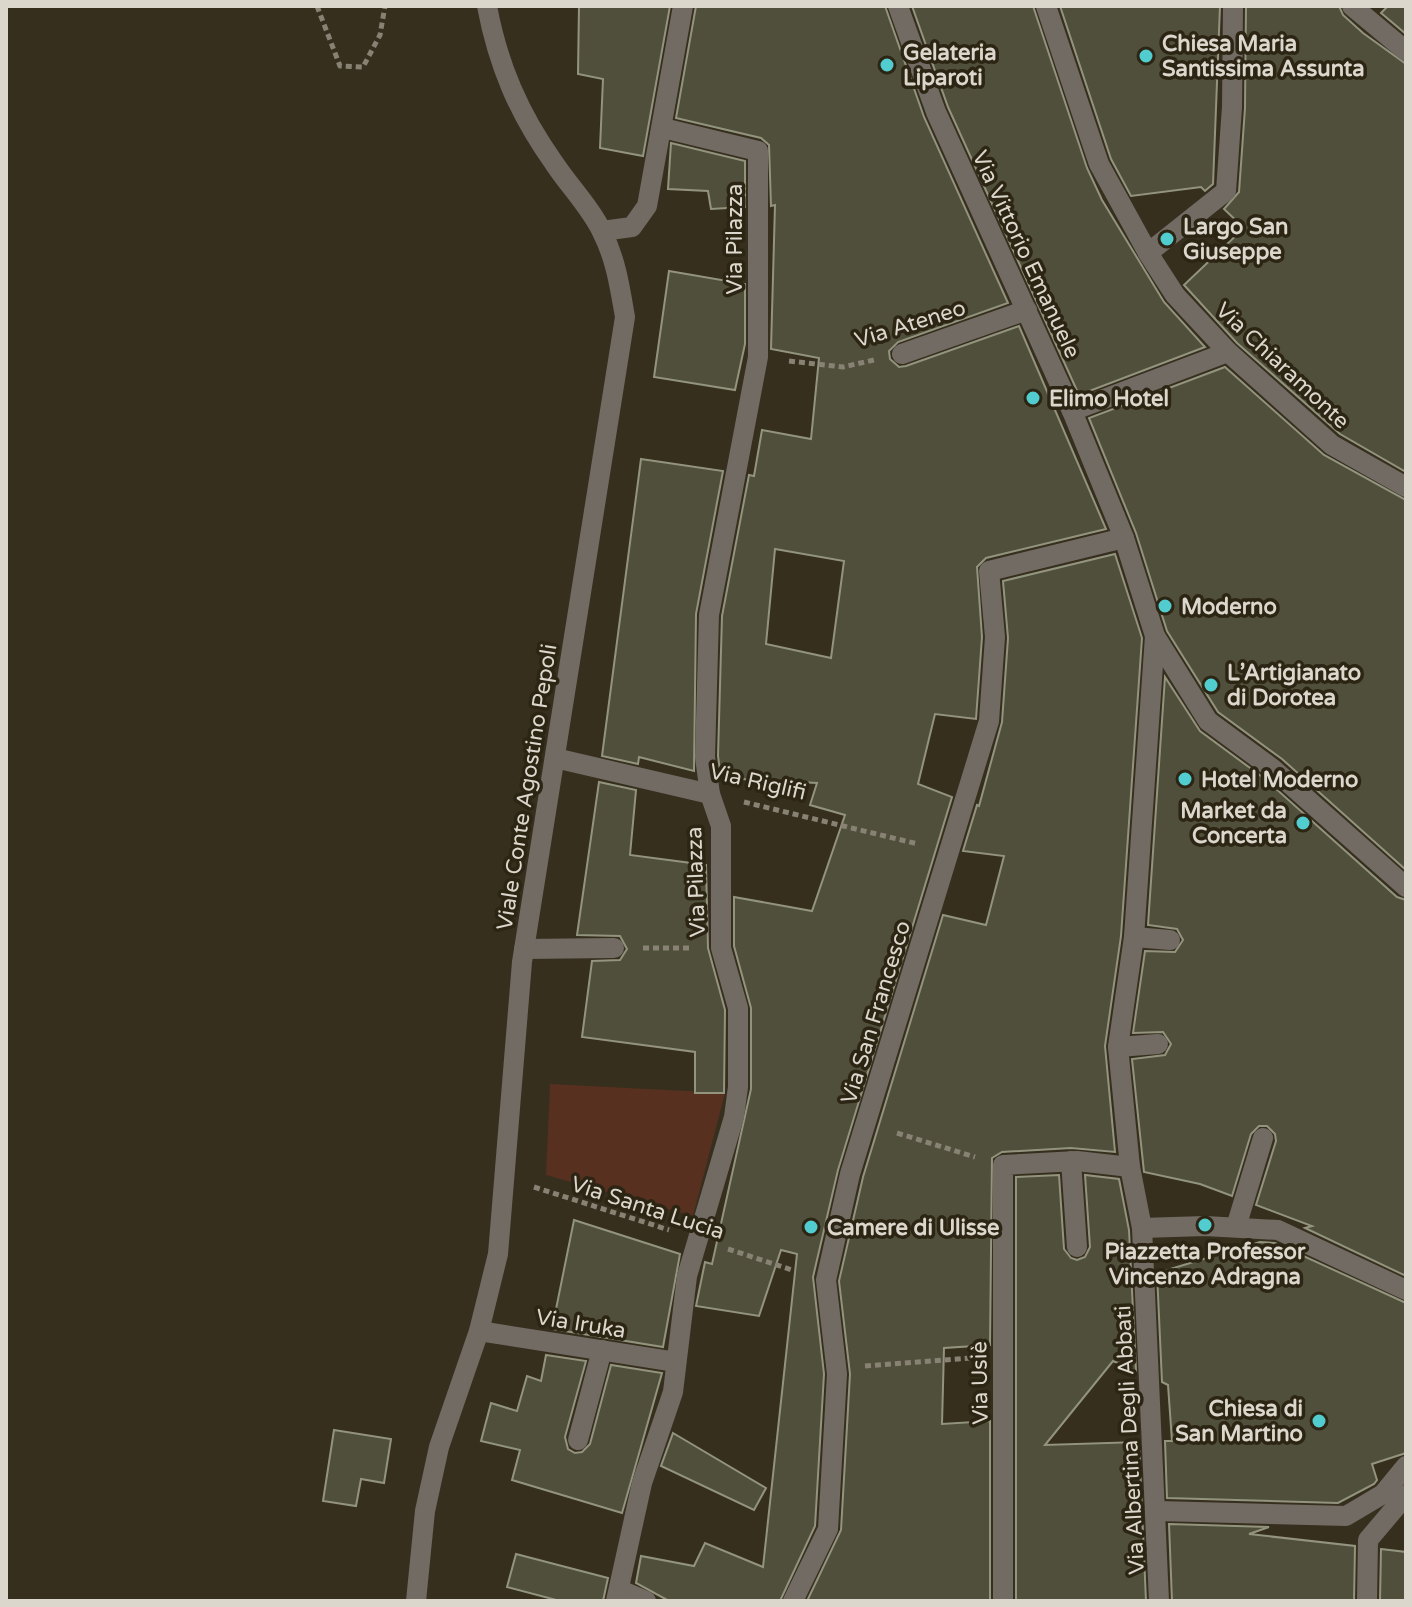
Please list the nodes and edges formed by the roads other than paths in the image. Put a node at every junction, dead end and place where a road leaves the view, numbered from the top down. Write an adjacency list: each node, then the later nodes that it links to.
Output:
1 (487, 6): 9 (street, Viale Conte Agostino Pepoli)
2 (683, 6): 8 (street)
3 (898, 6): 11 (street, Via Vittorio Emanuele)
4 (1046, 6): 10 (street, Via Chiaramonte)
5 (1233, 6): 10 (street)
6 (1352, 6): 7 (street)
7 (1406, 51)
8 (663, 128): 9 (street); 19 (street, Via Pilazza)
9 (602, 231): 18 (street, Viale Conte Agostino Pepoli)
10 (1148, 253): 12 (street, Via Chiaramonte)
11 (1027, 310): 13 (street, Via Ateneo); 14 (street, Via Vittorio Emanuele)
12 (1228, 352): 14 (street); 15 (street, Via Chiaramonte)
13 (902, 354)
14 (1072, 411): 16 (street, Via Vittorio Emanuele)
15 (1406, 487)
16 (1124, 538): 17 (street, Via Vittorio Emanuele); 44 (street, Via San Francesco)
17 (1155, 636): 20 (street, Via Vittorio Emanuele); 21 (street, Via Albertina Degli Abbati)
18 (555, 758): 19 (street, Via Riglifi); 24 (street, Viale Conte Agostino Pepoli)
19 (710, 794): 36 (street, Via Pilazza)
20 (1406, 887)
21 (1134, 937): 22 (street); 26 (street, Via Albertina Degli Abbati)
22 (1170, 940)
23 (614, 948): 24 (street)
24 (524, 949): 34 (street, Viale Conte Agostino Pepoli)
25 (1158, 1044): 26 (street)
26 (1118, 1047): 29 (street, Via Albertina Degli Abbati)
27 (1263, 1138): 30 (street)
28 (1071, 1161): 29 (street); 32 (street); 45 (street, Via Usiè)
29 (1130, 1167): 31 (street, Via Albertina Degli Abbati)
30 (1236, 1227): 31 (street); 33 (street)
31 (1142, 1228): 40 (street, Via Albertina Degli Abbati)
32 (1077, 1247)
33 (1406, 1290)
34 (479, 1331): 35 (street, Via Iruka); 42 (street, Viale Conte Agostino Pepoli)
35 (602, 1350): 36 (street, Via Iruka); 37 (street)
36 (676, 1362): 41 (street, Via Pilazza)
37 (578, 1440)
38 (1406, 1466): 40 (street)
39 (1406, 1495): 47 (street)
40 (1158, 1511): 46 (street, Via Albertina Degli Abbati)
41 (618, 1595): 43 (street)
42 (416, 1601)
43 (646, 1601)
44 (793, 1601)
45 (1003, 1601)
46 (1159, 1601)
47 (1367, 1601)

